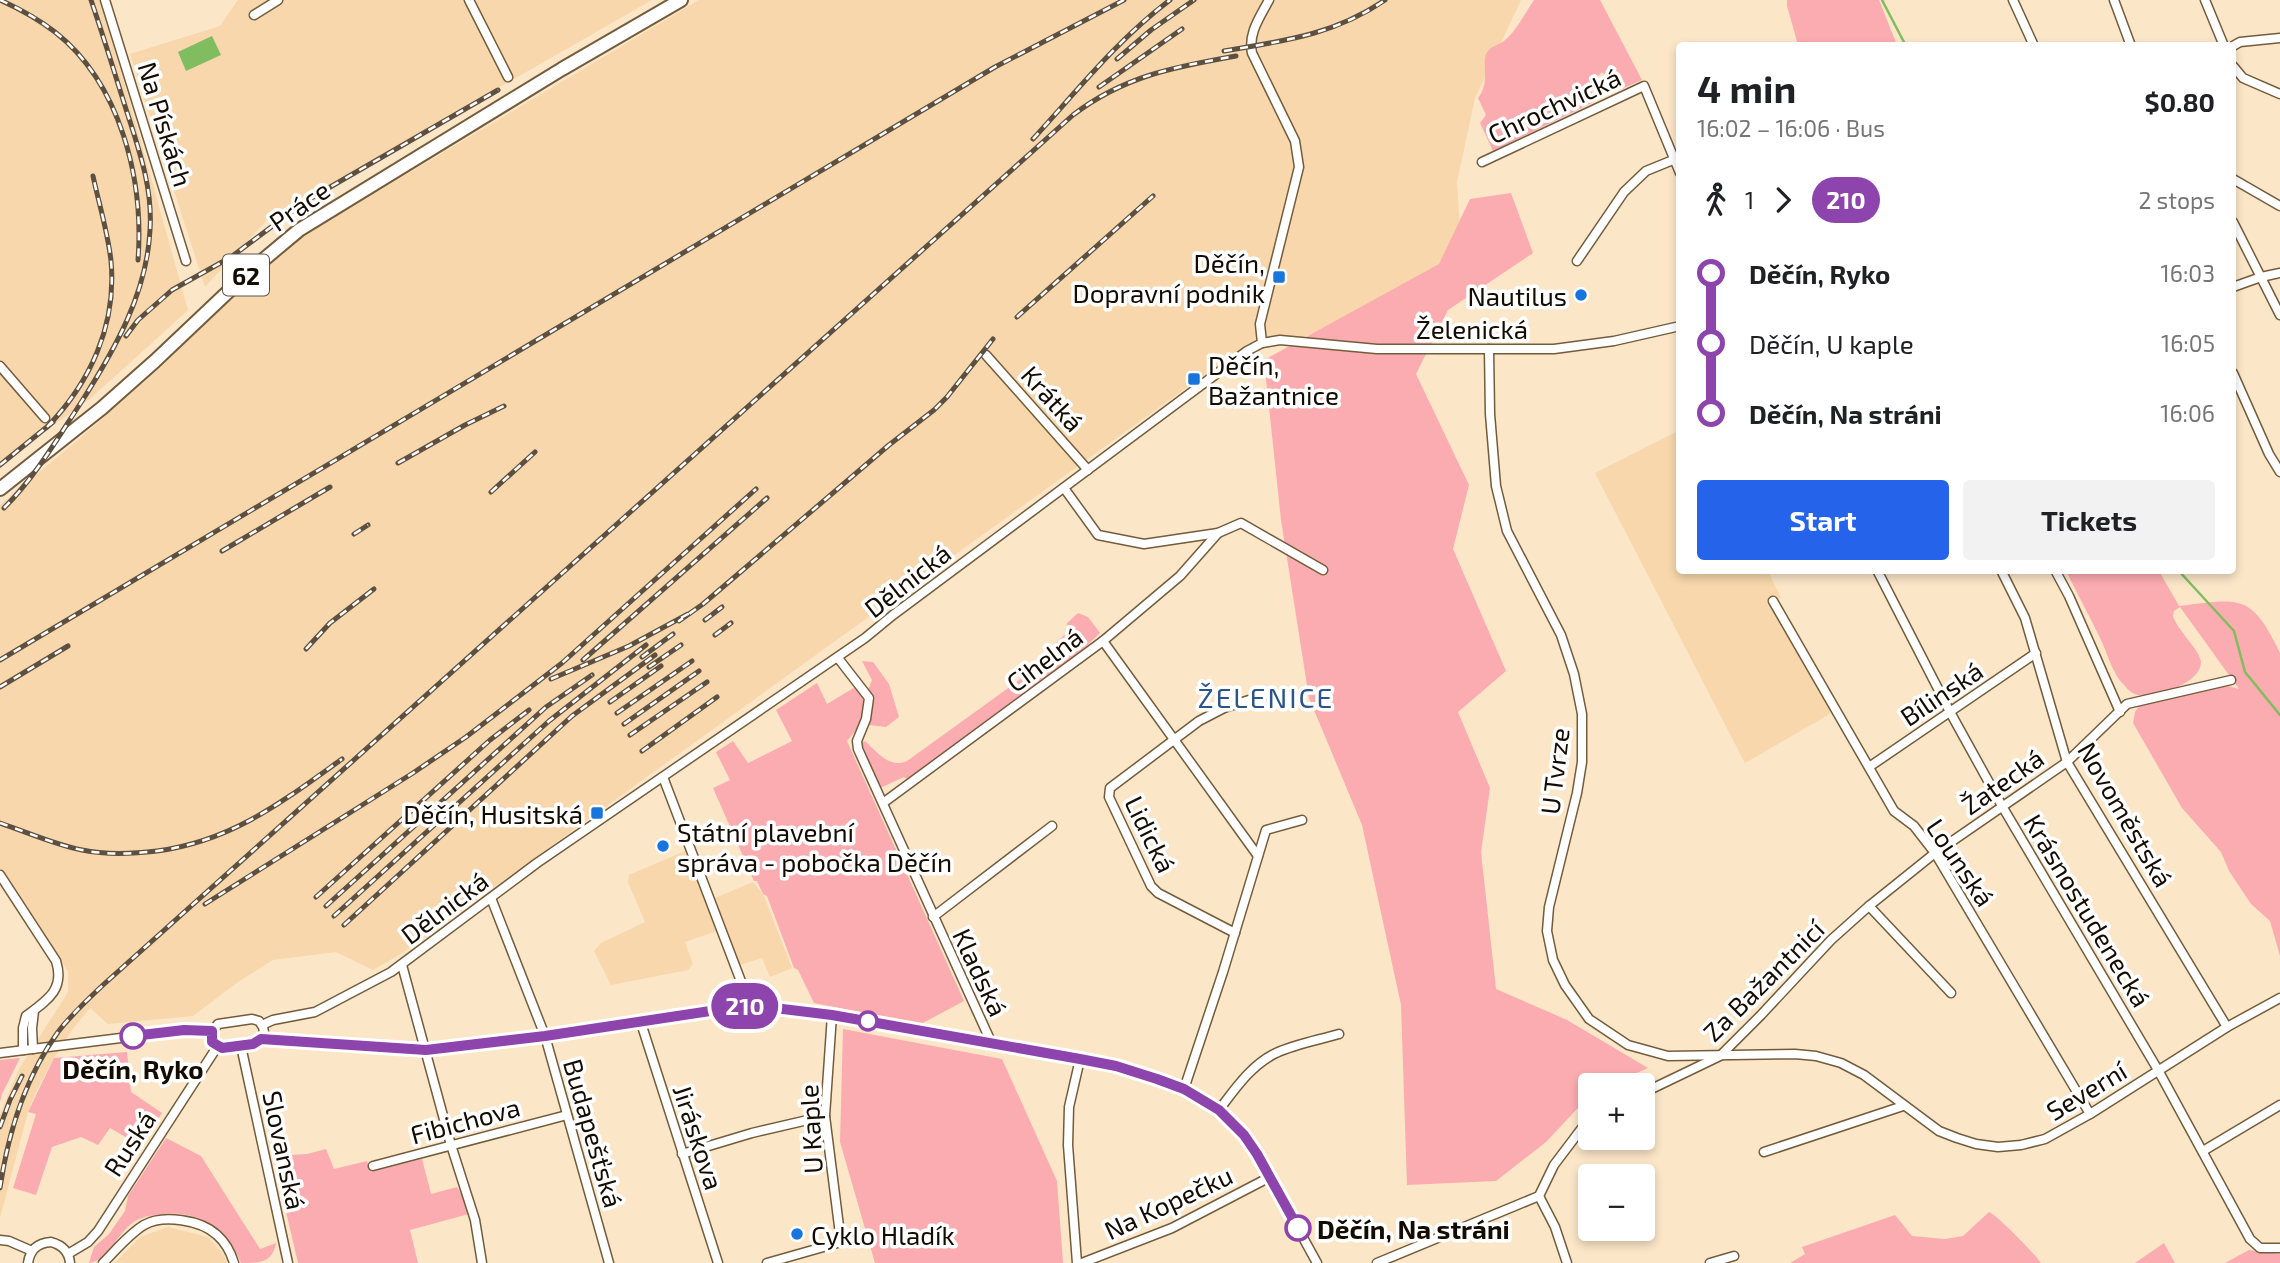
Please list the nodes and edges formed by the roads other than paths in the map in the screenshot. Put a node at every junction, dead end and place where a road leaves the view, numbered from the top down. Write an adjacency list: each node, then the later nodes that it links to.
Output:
1 (105, 0): 24 (street, Na Pískách)
2 (278, 0): 9 (street)
3 (469, 0): 16 (street)
4 (681, 0): 40 (main road, Práce / 62)
5 (1269, 0): 31 (street)
6 (2013, 0): 11 (street)
7 (2114, 0): 12 (street)
8 (2206, 0): 13 (street)
9 (254, 15)
10 (2280, 38): 14 (street)
11 (2032, 42)
12 (2130, 42)
13 (2222, 42)
14 (2236, 44)
15 (2236, 70): 17 (street)
16 (508, 78)
17 (2280, 94)
18 (1673, 160): 19 (street, Chrochvická); 20 (street); 25 (street)
19 (1482, 162)
20 (1676, 166)
21 (2236, 181): 22 (street)
22 (2280, 206)
23 (2236, 228): 27 (street)
24 (186, 261)
25 (1577, 261)
26 (2280, 272): 27 (street)
27 (2261, 277): 28 (street); 29 (street)
28 (2236, 286)
29 (2280, 315)
30 (1676, 327): 32 (street, Želenická)
31 (1262, 343): 32 (street, Želenická); 37 (street, Dělnická)
32 (1489, 349): 89 (street, U Tvrze)
33 (986, 355): 37 (street, Krátká)
34 (0, 366): 36 (street)
35 (2236, 380): 38 (street)
36 (45, 418)
37 (1088, 470): 39 (street, Dělnická)
38 (2280, 472)
39 (1064, 488): 41 (street); 49 (street, Dělnická)
40 (0, 489)
41 (1219, 533): 42 (street); 47 (street, Cihelná)
42 (1323, 570)
43 (1879, 574): 52 (street, Krásnostudenecká)
44 (2003, 574): 48 (street, Novoměstská)
45 (2057, 574): 53 (street)
46 (1773, 601): 56 (street, Lounská)
47 (1103, 641): 54 (street); 58 (street, Cihelná)
48 (2036, 653): 52 (street, Bílinská); 55 (street, Novoměstská)
49 (838, 658): 57 (street, Dělnická); 58 (street, Kladská)
50 (2231, 680): 53 (street, Žatecká)
51 (1271, 693): 54 (street)
52 (1950, 712): 56 (street, Bílinská); 59 (street, Krásnostudenecká)
53 (2120, 712): 55 (street, Žatecká)
54 (1174, 738): 63 (street); 68 (street, Lidická)
55 (2067, 762): 59 (street, Žatecká); 77 (street, Novoměstská)
56 (1869, 767): 62 (street, Lounská)
57 (663, 777): 65 (street, Dělnická); 72 (street)
58 (883, 803): 67 (street, Kladská)
59 (2002, 806): 62 (street, Žatecká); 91 (street, Krásnostudenecká)
60 (1302, 820): 63 (street)
61 (1052, 827): 67 (street, Kladská)
62 (1935, 853): 66 (street, Za Bažantnicí); 97 (street, Lounská)
63 (1258, 856): 68 (street)
64 (0, 875): 73 (street)
65 (491, 898): 69 (street, Dělnická); 80 (street, Budapešťská)
66 (1869, 906): 70 (street); 89 (street, Za Bažantnicí)
67 (933, 917): 82 (street, Kladská)
68 (1235, 933): 93 (street)
69 (402, 965): 76 (street, Dělnická); 87 (street)
70 (1951, 993)
71 (2280, 998): 77 (street, Severní)
72 (750, 1005): 74 (street); 75 (street)
73 (34, 1011): 85 (street); 86 (street)
74 (832, 1015): 82 (street); 99 (street, U Kaple)
75 (641, 1023): 80 (street); 104 (street, Jiráskova)
76 (262, 1025): 78 (street); 81 (street)
77 (2227, 1027): 91 (street, Severní)
78 (212, 1031): 84 (street); 85 (street)
79 (1339, 1034): 96 (street)
80 (545, 1036): 87 (street); 98 (street, Budapešťská)
81 (261, 1039): 83 (street); 87 (street)
82 (992, 1044): 90 (street)
83 (241, 1046): 84 (street); 116 (street, Slovanská)
84 (217, 1047): 112 (street, Ruská)
85 (33, 1049): 86 (street)
86 (23, 1050): 88 (street)
87 (426, 1050): 101 (street)
88 (0, 1053)
89 (1720, 1056): 92 (street, Za Bažantnicí); 95 (street, U Tvrze)
90 (1080, 1059): 93 (street); 121 (street)
91 (2158, 1070): 97 (street, Severní); 102 (street, Krásnostudenecká)
92 (1655, 1087)
93 (1184, 1089): 96 (street)
94 (2280, 1105): 102 (street)
95 (1903, 1106): 97 (street, Severní); 103 (street)
96 (1219, 1110): 106 (street)
97 (2090, 1114)
98 (567, 1115): 101 (street, Fibichova); 118 (street, Budapešťská)
99 (825, 1116): 104 (street); 120 (street, U Kaple)
100 (1578, 1133): 107 (street)
101 (452, 1145): 105 (street, Fibichova); 117 (street)
102 (2203, 1151): 109 (street, Krásnostudenecká)
103 (1765, 1152)
104 (682, 1154): 119 (street, Jiráskova)
105 (373, 1166)
106 (1270, 1177): 121 (street, Na Kopečku); 122 (street)
107 (1539, 1196): 123 (street); 124 (street)
108 (0, 1240): 110 (street)
109 (2280, 1248)
110 (32, 1251): 112 (street); 113 (street)
111 (1734, 1256): 125 (street)
112 (69, 1258)
113 (28, 1263)
114 (103, 1263): 115 (street)
115 (234, 1263)
116 (288, 1263)
117 (482, 1263)
118 (609, 1263)
119 (718, 1263)
120 (767, 1263)
121 (1080, 1263)
122 (1317, 1263)
123 (1377, 1263)
124 (1567, 1263)
125 (1710, 1263)

